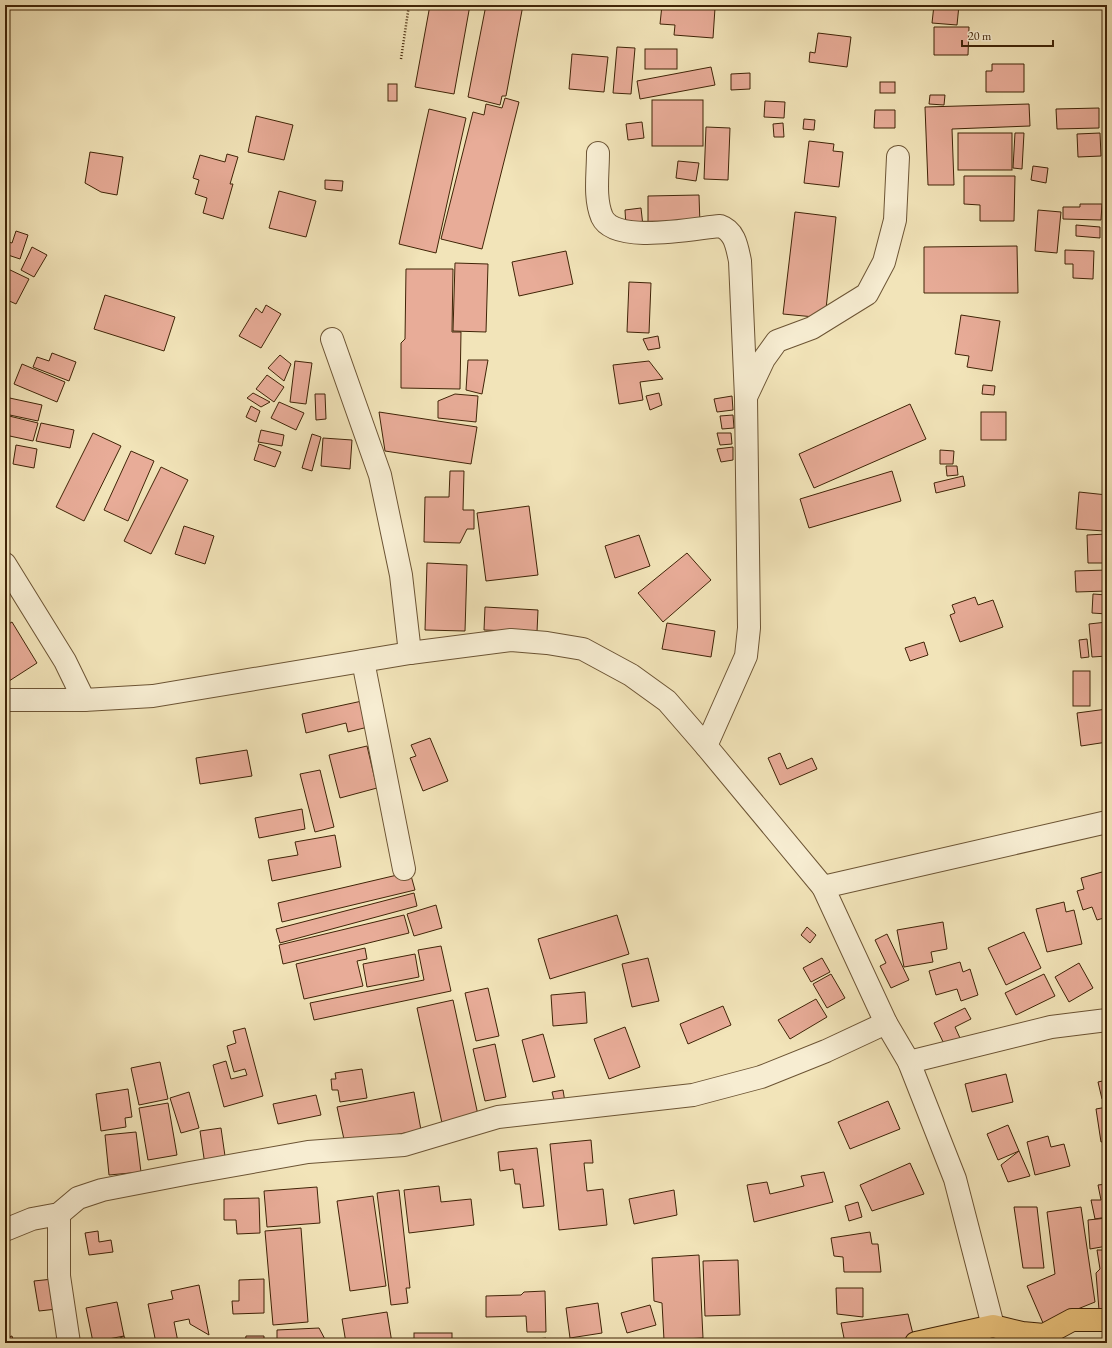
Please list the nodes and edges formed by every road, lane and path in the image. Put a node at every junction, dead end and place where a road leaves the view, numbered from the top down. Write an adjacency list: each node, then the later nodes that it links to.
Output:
1 (409, 5): 2 (path)
2 (401, 59)
3 (598, 153): 6 (street)
4 (898, 157): 6 (street)
5 (332, 339): 8 (street)
6 (746, 398): 12 (street)
7 (5, 564): 11 (street)
8 (410, 653): 9 (street); 12 (street)
9 (363, 661): 11 (street); 14 (street)
10 (5, 700): 11 (street)
11 (84, 700)
12 (706, 746): 15 (street)
13 (1107, 822): 15 (street)
14 (404, 869)
15 (822, 887): 17 (street)
16 (1107, 1020): 18 (street)
17 (886, 1023): 18 (street); 19 (street)
18 (909, 1062): 22 (street)
19 (59, 1214): 20 (street); 23 (street)
20 (5, 1230)
21 (1107, 1320): 22 (main road)
22 (992, 1326): 24 (main road)
23 (69, 1343)
24 (916, 1343)

